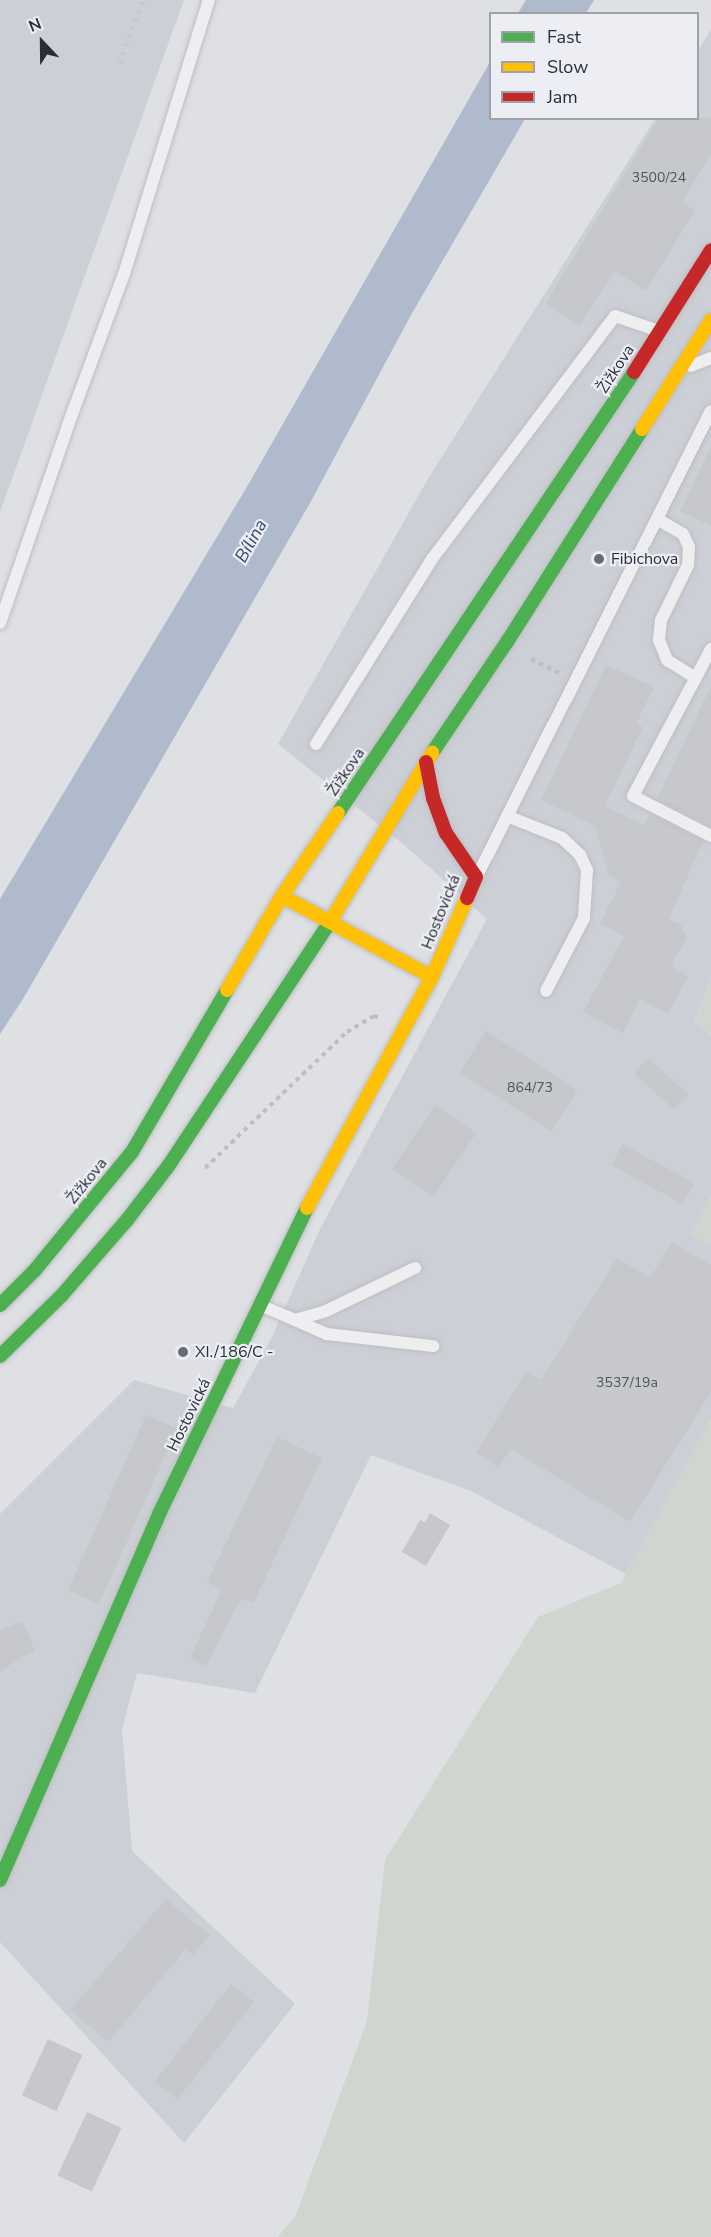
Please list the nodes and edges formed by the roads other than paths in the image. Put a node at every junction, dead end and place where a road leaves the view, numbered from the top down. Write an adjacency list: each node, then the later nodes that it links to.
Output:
1 (209, 0): 9 (lane)
2 (711, 250): 4 (main road, Žižkova)
3 (711, 320): 6 (main road)
4 (660, 331): 12 (lane); 17 (main road, Žižkova)
5 (711, 358): 6 (lane)
6 (678, 371): 13 (main road)
7 (711, 411): 8 (lane)
8 (657, 519): 11 (lane); 14 (lane)
9 (0, 623)
10 (711, 649): 11 (lane)
11 (696, 678): 15 (lane)
12 (316, 744)
13 (426, 762): 16 (main road, Hostovická); 18 (main road)
14 (507, 816): 16 (lane); 20 (lane)
15 (711, 836)
16 (476, 878): 19 (main road, Hostovická)
17 (282, 896): 18 (main road, Hostovická); 22 (main road, Žižkova)
18 (330, 922): 19 (main road, Hostovická); 26 (main road)
19 (432, 977): 23 (main road, Hostovická)
20 (546, 991)
21 (415, 1268): 24 (lane)
22 (0, 1305)
23 (260, 1305): 24 (lane); 27 (main road, Hostovická)
24 (295, 1320): 25 (lane)
25 (433, 1346)
26 (0, 1356)
27 (0, 1880)

